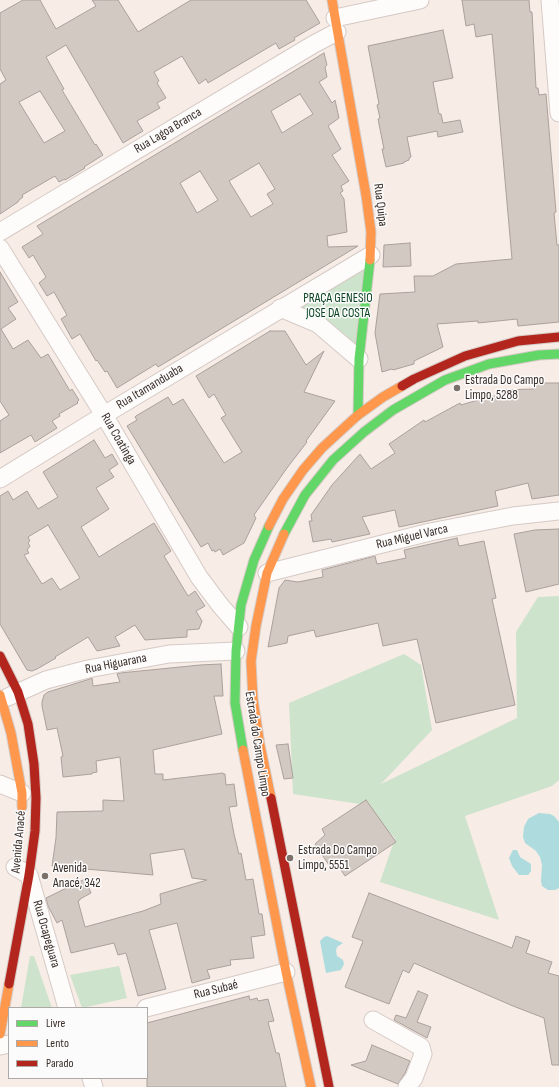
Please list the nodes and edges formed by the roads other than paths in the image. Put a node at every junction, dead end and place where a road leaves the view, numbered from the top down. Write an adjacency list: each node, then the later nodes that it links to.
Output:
1 (332, 0): 4 (main road, Rua Quipa)
2 (420, 0): 4 (street, Rua Lagoa Branca)
3 (550, 0): 5 (street)
4 (336, 25): 6 (street, Rua Lagoa Branca); 8 (main road, Rua Quipa)
5 (559, 113)
6 (0, 232)
7 (0, 248): 13 (street, Rua Coatinga)
8 (371, 255): 9 (street, Rua Itamanduaba); 12 (main road, Rua Quipa)
9 (280, 308): 12 (street); 13 (street, Rua Itamanduaba)
10 (559, 337): 14 (main road, Estrada do Campo Limpo)
11 (559, 354): 17 (main road, Estrada do Campo Limpo)
12 (359, 360): 14 (main road, Rua Quipa)
13 (104, 415): 15 (street, Rua Itamanduaba); 18 (street, Rua Coatinga)
14 (358, 415): 18 (main road, Estrada do Campo Limpo)
15 (0, 479)
16 (559, 511): 17 (street, Rua Miguel Varca)
17 (267, 573): 34 (main road, Estrada do Campo Limpo)
18 (239, 627): 19 (main road, Estrada do Campo Limpo)
19 (236, 651): 21 (street, Rua Higuarana); 28 (main road, Estrada do Campo Limpo)
20 (0, 656): 21 (main road, Avenida Anacé)
21 (18, 692): 22 (street, Rua Higuarana); 27 (main road, Avenida Anacé)
22 (1, 697): 23 (main road, Avenida Anacé)
23 (6, 737): 25 (main road, Avenida Anacé)
24 (0, 784): 25 (street)
25 (22, 793): 26 (main road, Avenida Anacé)
26 (22, 816)
27 (19, 869): 29 (street, Rua Ocapeguara); 32 (main road, Avenida Anacé)
28 (286, 972): 30 (street, Rua Subaé); 33 (main road, Estrada do Campo Limpo)
29 (67, 1007)
30 (148, 1007)
31 (373, 1020): 35 (street)
32 (0, 1034)
33 (311, 1087)
34 (329, 1087)
35 (407, 1087)

